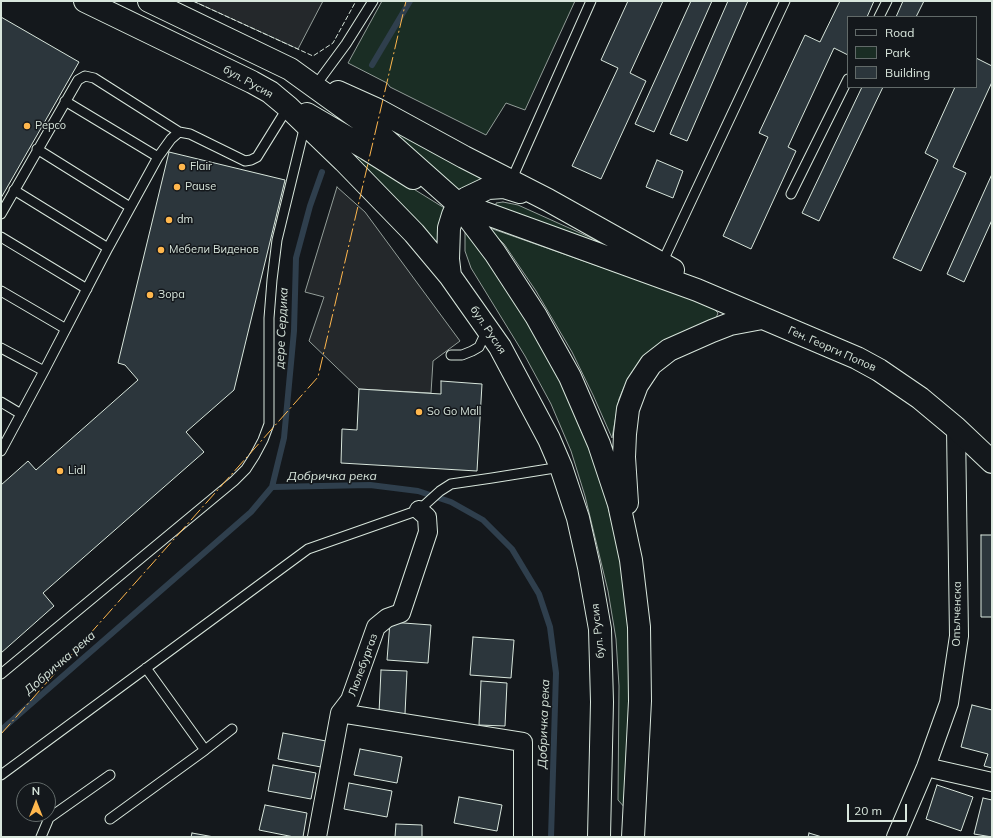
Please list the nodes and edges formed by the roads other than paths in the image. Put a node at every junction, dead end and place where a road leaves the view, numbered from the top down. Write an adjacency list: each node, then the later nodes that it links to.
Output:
1 (85, 1): 11 (main road, бул. Русия)
2 (148, 1): 8 (main road)
3 (373, 1): 10 (lane)
4 (591, 1): 18 (lane)
5 (785, 1): 27 (lane)
6 (887, 1): 7 (lane)
7 (880, 16)
8 (290, 69): 10 (main road); 22 (main road)
9 (847, 81): 20 (lane)
10 (318, 82): 18 (main road)
11 (270, 92): 13 (main road, бул. Русия); 22 (main road)
12 (65, 101): 15 (lane); 16 (lane); 17 (lane)
13 (288, 107): 14 (main road, бул. Русия); 15 (lane)
14 (305, 124): 28 (main road, бул. Русия); 46 (lane)
15 (179, 132): 17 (lane)
16 (37, 149): 19 (lane); 23 (lane)
17 (158, 157): 23 (lane)
18 (511, 181): 21 (main road)
19 (14, 190): 24 (lane); 26 (lane)
20 (791, 194)
21 (548, 200): 22 (main road); 27 (main road)
22 (458, 204): 28 (main road); 31 (main road); 44 (main road)
23 (130, 207): 26 (lane)
24 (1, 214)
25 (1, 237): 29 (lane)
26 (108, 248): 29 (lane)
27 (662, 263): 31 (main road)
28 (450, 276): 32 (main road, бул. Русия)
29 (87, 289): 33 (lane)
30 (1, 291): 33 (lane)
31 (762, 318): 39 (main road, Ген. Георги Попов); 44 (main road)
32 (488, 328): 35 (lane); 42 (main road, бул. Русия)
33 (66, 329): 36 (lane)
34 (1, 348): 36 (lane)
35 (451, 355)
36 (44, 371): 38 (lane)
37 (1, 402): 38 (lane)
38 (21, 414): 40 (lane)
39 (956, 428): 41 (main road, Ген. Георги Попов); 50 (street, Опълченска)
40 (1, 450)
41 (992, 462)
42 (561, 466): 43 (lane); 58 (main road, бул. Русия)
43 (423, 507): 45 (lane); 47 (street, Люлебургаз)
44 (631, 560): 59 (main road)
45 (146, 668): 49 (lane); 51 (lane)
46 (1, 674)
47 (340, 713): 56 (street, Люлебургаз); 57 (street)
48 (232, 729): 49 (lane)
49 (205, 750): 54 (lane)
50 (926, 767): 53 (street); 60 (street, Опълченска)
51 (1, 775)
52 (110, 775): 55 (lane)
53 (992, 782)
54 (110, 819)
55 (41, 837)
56 (317, 837)
57 (522, 837)
58 (600, 837)
59 (633, 837)
60 (896, 837)

